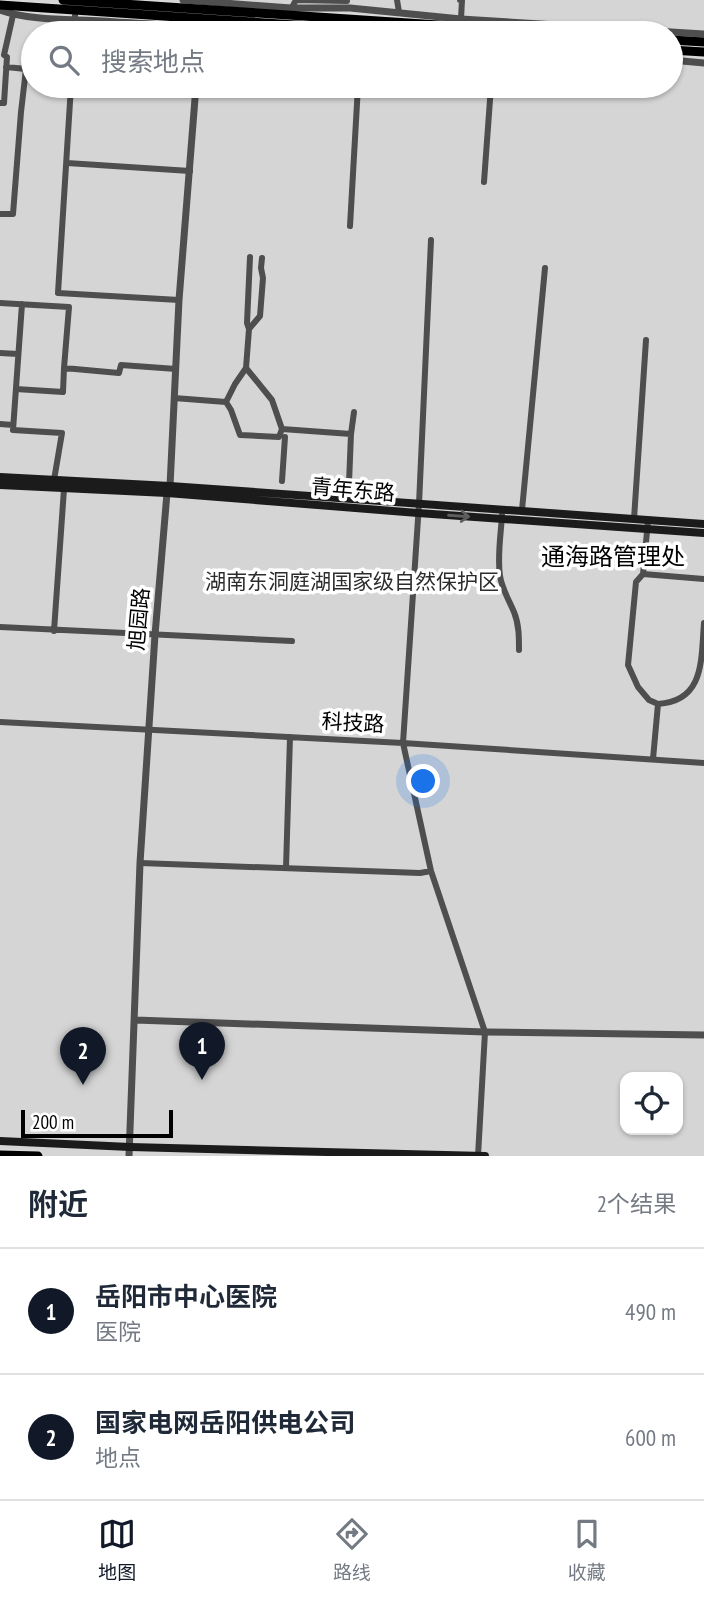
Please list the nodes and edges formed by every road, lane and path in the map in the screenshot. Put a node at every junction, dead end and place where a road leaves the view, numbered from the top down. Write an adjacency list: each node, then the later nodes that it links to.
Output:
1 (64, 0): 11 (main road)
2 (183, 0): 11 (street)
3 (397, 0): 8 (street)
4 (460, 0): 12 (street)
5 (348, 3): 7 (street); 8 (street)
6 (0, 8): 9 (street); 10 (main road)
7 (292, 12): 11 (main road); 16 (main road)
8 (398, 12): 12 (street)
9 (13, 15): 10 (street); 24 (street)
10 (75, 15): 11 (main road); 13 (street)
11 (201, 15): 14 (street); 15 (main road)
12 (461, 19): 17 (street)
13 (75, 21)
14 (228, 21)
15 (272, 21)
16 (406, 21)
17 (493, 21)
18 (683, 33): 19 (street)
19 (704, 34)
20 (683, 41): 21 (main road)
21 (704, 42)
22 (683, 51): 23 (main road)
23 (704, 52)
24 (2, 55): 27 (street)
25 (683, 61): 26 (street)
26 (704, 62)
27 (6, 67): 28 (street); 34 (street)
28 (21, 68)
29 (23, 98): 38 (street)
30 (70, 98): 35 (street)
31 (195, 98): 36 (street, 旭园路)
32 (357, 98): 39 (street)
33 (490, 98): 37 (street)
34 (0, 103)
35 (67, 163): 36 (street); 46 (street)
36 (190, 171): 46 (street, 旭园路)
37 (484, 182)
38 (0, 214)
39 (350, 226)
40 (431, 240): 71 (street)
41 (250, 257): 43 (street)
42 (262, 258): 44 (street)
43 (249, 268): 44 (street); 49 (street)
44 (261, 268): 49 (street)
45 (545, 268): 72 (street)
46 (179, 300): 55 (street, 旭园路)
47 (0, 303): 48 (street)
48 (22, 304): 52 (street); 53 (street)
49 (249, 329): 54 (street)
50 (646, 340): 74 (street)
51 (0, 353): 52 (street)
52 (18, 354): 56 (street)
53 (64, 368): 55 (street); 56 (street)
54 (246, 368): 58 (street); 62 (street)
55 (176, 369): 57 (street, 旭园路)
56 (16, 389): 61 (street)
57 (174, 398): 58 (street); 70 (street, 旭园路)
58 (226, 402): 62 (street)
59 (354, 412): 63 (street)
60 (0, 424): 61 (street)
61 (13, 425): 65 (street)
62 (283, 433): 63 (street); 66 (street)
63 (352, 434): 67 (street)
64 (0, 477): 65 (main road, 青年东路)
65 (54, 481): 70 (main road, 青年东路)
66 (282, 481)
67 (349, 483)
68 (0, 485): 69 (main road, 青年东路)
69 (64, 489): 70 (main road, 青年东路); 82 (street)
70 (168, 489): 71 (main road, 青年东路); 83 (street, 旭园路)
71 (418, 509): 73 (main road, 青年东路); 90 (street)
72 (522, 510): 73 (main road, 青年东路); 74 (main road, 青年东路)
73 (502, 514): 75 (main road, 青年东路); 85 (street)
74 (634, 519): 75 (main road, 青年东路)
75 (648, 524): 76 (main road, 青年东路); 77 (main road, 青年东路); 78 (street)
76 (704, 524)
77 (704, 533)
78 (643, 574): 79 (street); 86 (street)
79 (704, 579)
80 (704, 623): 86 (street)
81 (0, 627): 82 (street)
82 (54, 631): 83 (street)
83 (155, 635): 84 (street); 88 (street, 旭园路)
84 (292, 641)
85 (519, 650)
86 (658, 704): 91 (street)
87 (0, 722): 88 (street, 科技路)
88 (149, 729): 89 (street, 科技路); 93 (street, 旭园路)
89 (290, 737): 90 (street, 科技路); 94 (street)
90 (403, 743): 91 (street, 科技路); 95 (street)
91 (653, 759): 92 (street, 科技路)
92 (704, 763)
93 (140, 863): 94 (street); 96 (street, 旭园路)
94 (286, 868): 95 (street)
95 (431, 871): 97 (street)
96 (135, 1020): 97 (street); 100 (street, 旭园路)
97 (485, 1032): 98 (street); 103 (street)
98 (704, 1035)
99 (0, 1142): 100 (main road)
100 (130, 1152): 103 (main road)
101 (0, 1155): 102 (main road)
102 (38, 1156)
103 (478, 1156): 104 (main road)
104 (485, 1156)

